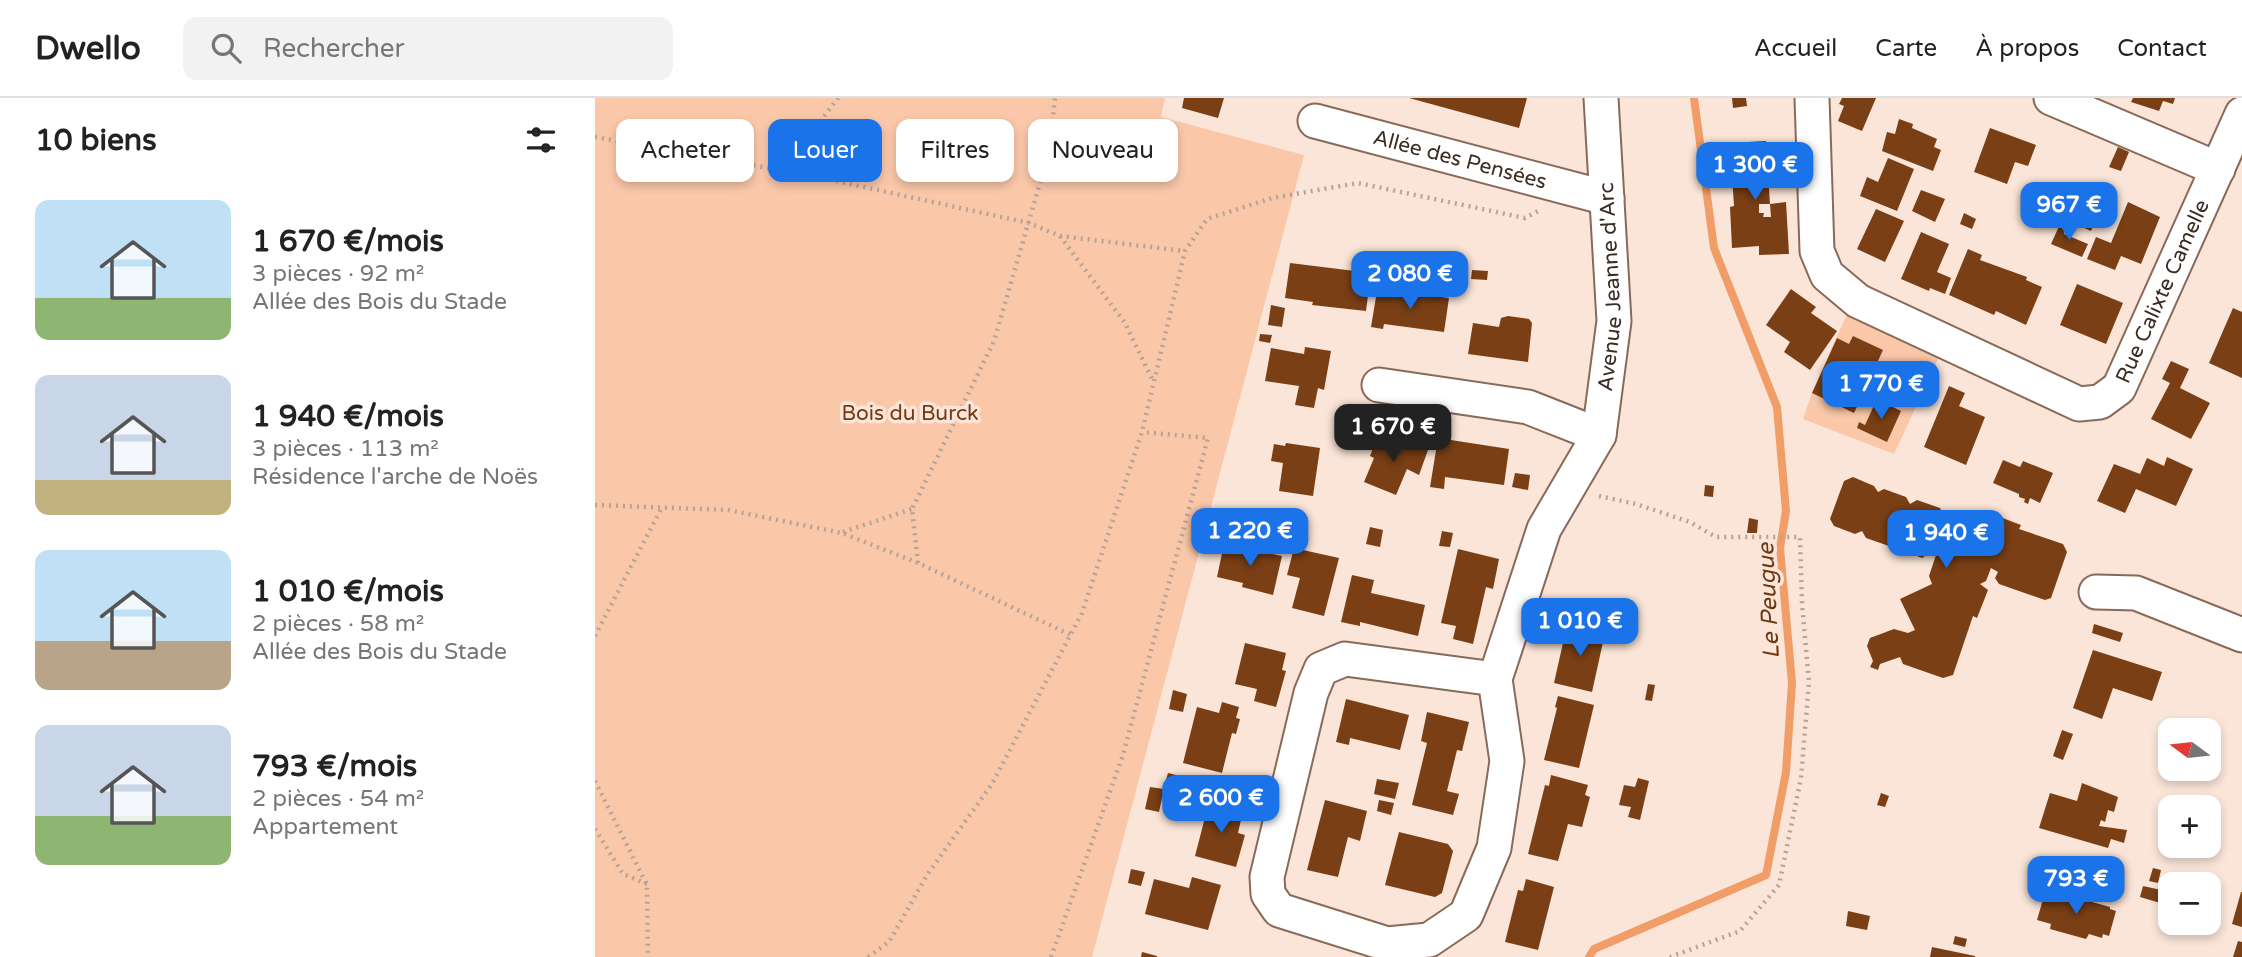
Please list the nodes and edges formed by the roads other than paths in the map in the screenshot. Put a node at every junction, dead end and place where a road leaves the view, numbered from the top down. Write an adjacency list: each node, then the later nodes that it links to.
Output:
1 (1601, 98): 8 (street, Avenue Jeanne d'Arc)
2 (1812, 98): 7 (street, Rue Calixte Camelle)
3 (2051, 98): 4 (street)
4 (2099, 107): 7 (street)
5 (1315, 121): 8 (street, Allée des Pensées)
6 (2240, 126): 7 (street, Rue Calixte Camelle)
7 (2218, 169)
8 (1607, 198): 10 (street, Avenue Jeanne d'Arc)
9 (1379, 385): 10 (street)
10 (1599, 435): 13 (street)
11 (2096, 592): 12 (street)
12 (2242, 635)
13 (1495, 679): 13 (street)

